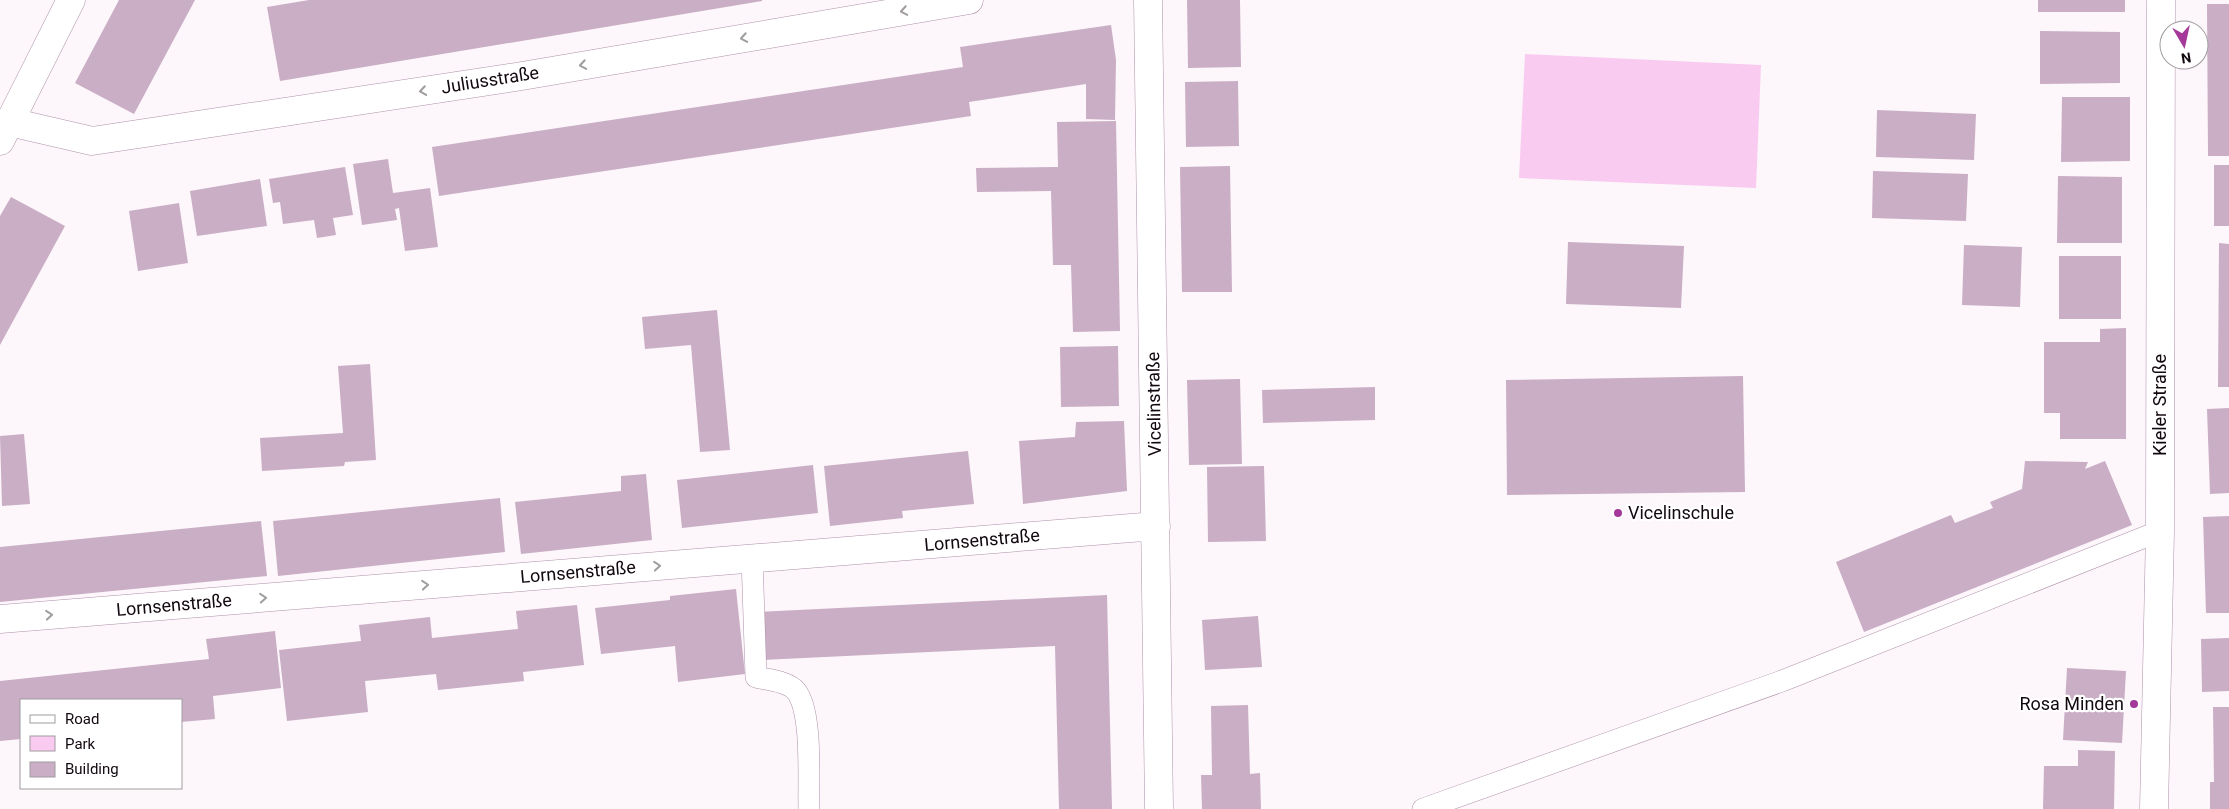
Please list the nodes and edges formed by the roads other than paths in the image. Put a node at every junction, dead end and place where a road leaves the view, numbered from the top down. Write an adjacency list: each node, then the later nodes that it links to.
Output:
1 (71, 0): 5 (street)
2 (969, 0): 5 (street, Juliusstraße, one-way to 5)
3 (1148, 0): 6 (street, Vicelinstraße)
4 (2161, 0): 7 (street, Kieler Straße)
5 (5, 132)
6 (1156, 526): 8 (street, Lornsenstraße); 11 (street, Vicelinstraße)
7 (2160, 531): 12 (lane); 13 (street, Kieler Straße)
8 (752, 558): 9 (street, Lornsenstraße, one-way to 8); 10 (lane)
9 (0, 619)
10 (808, 809)
11 (1159, 809)
12 (1423, 809)
13 (2154, 809)

